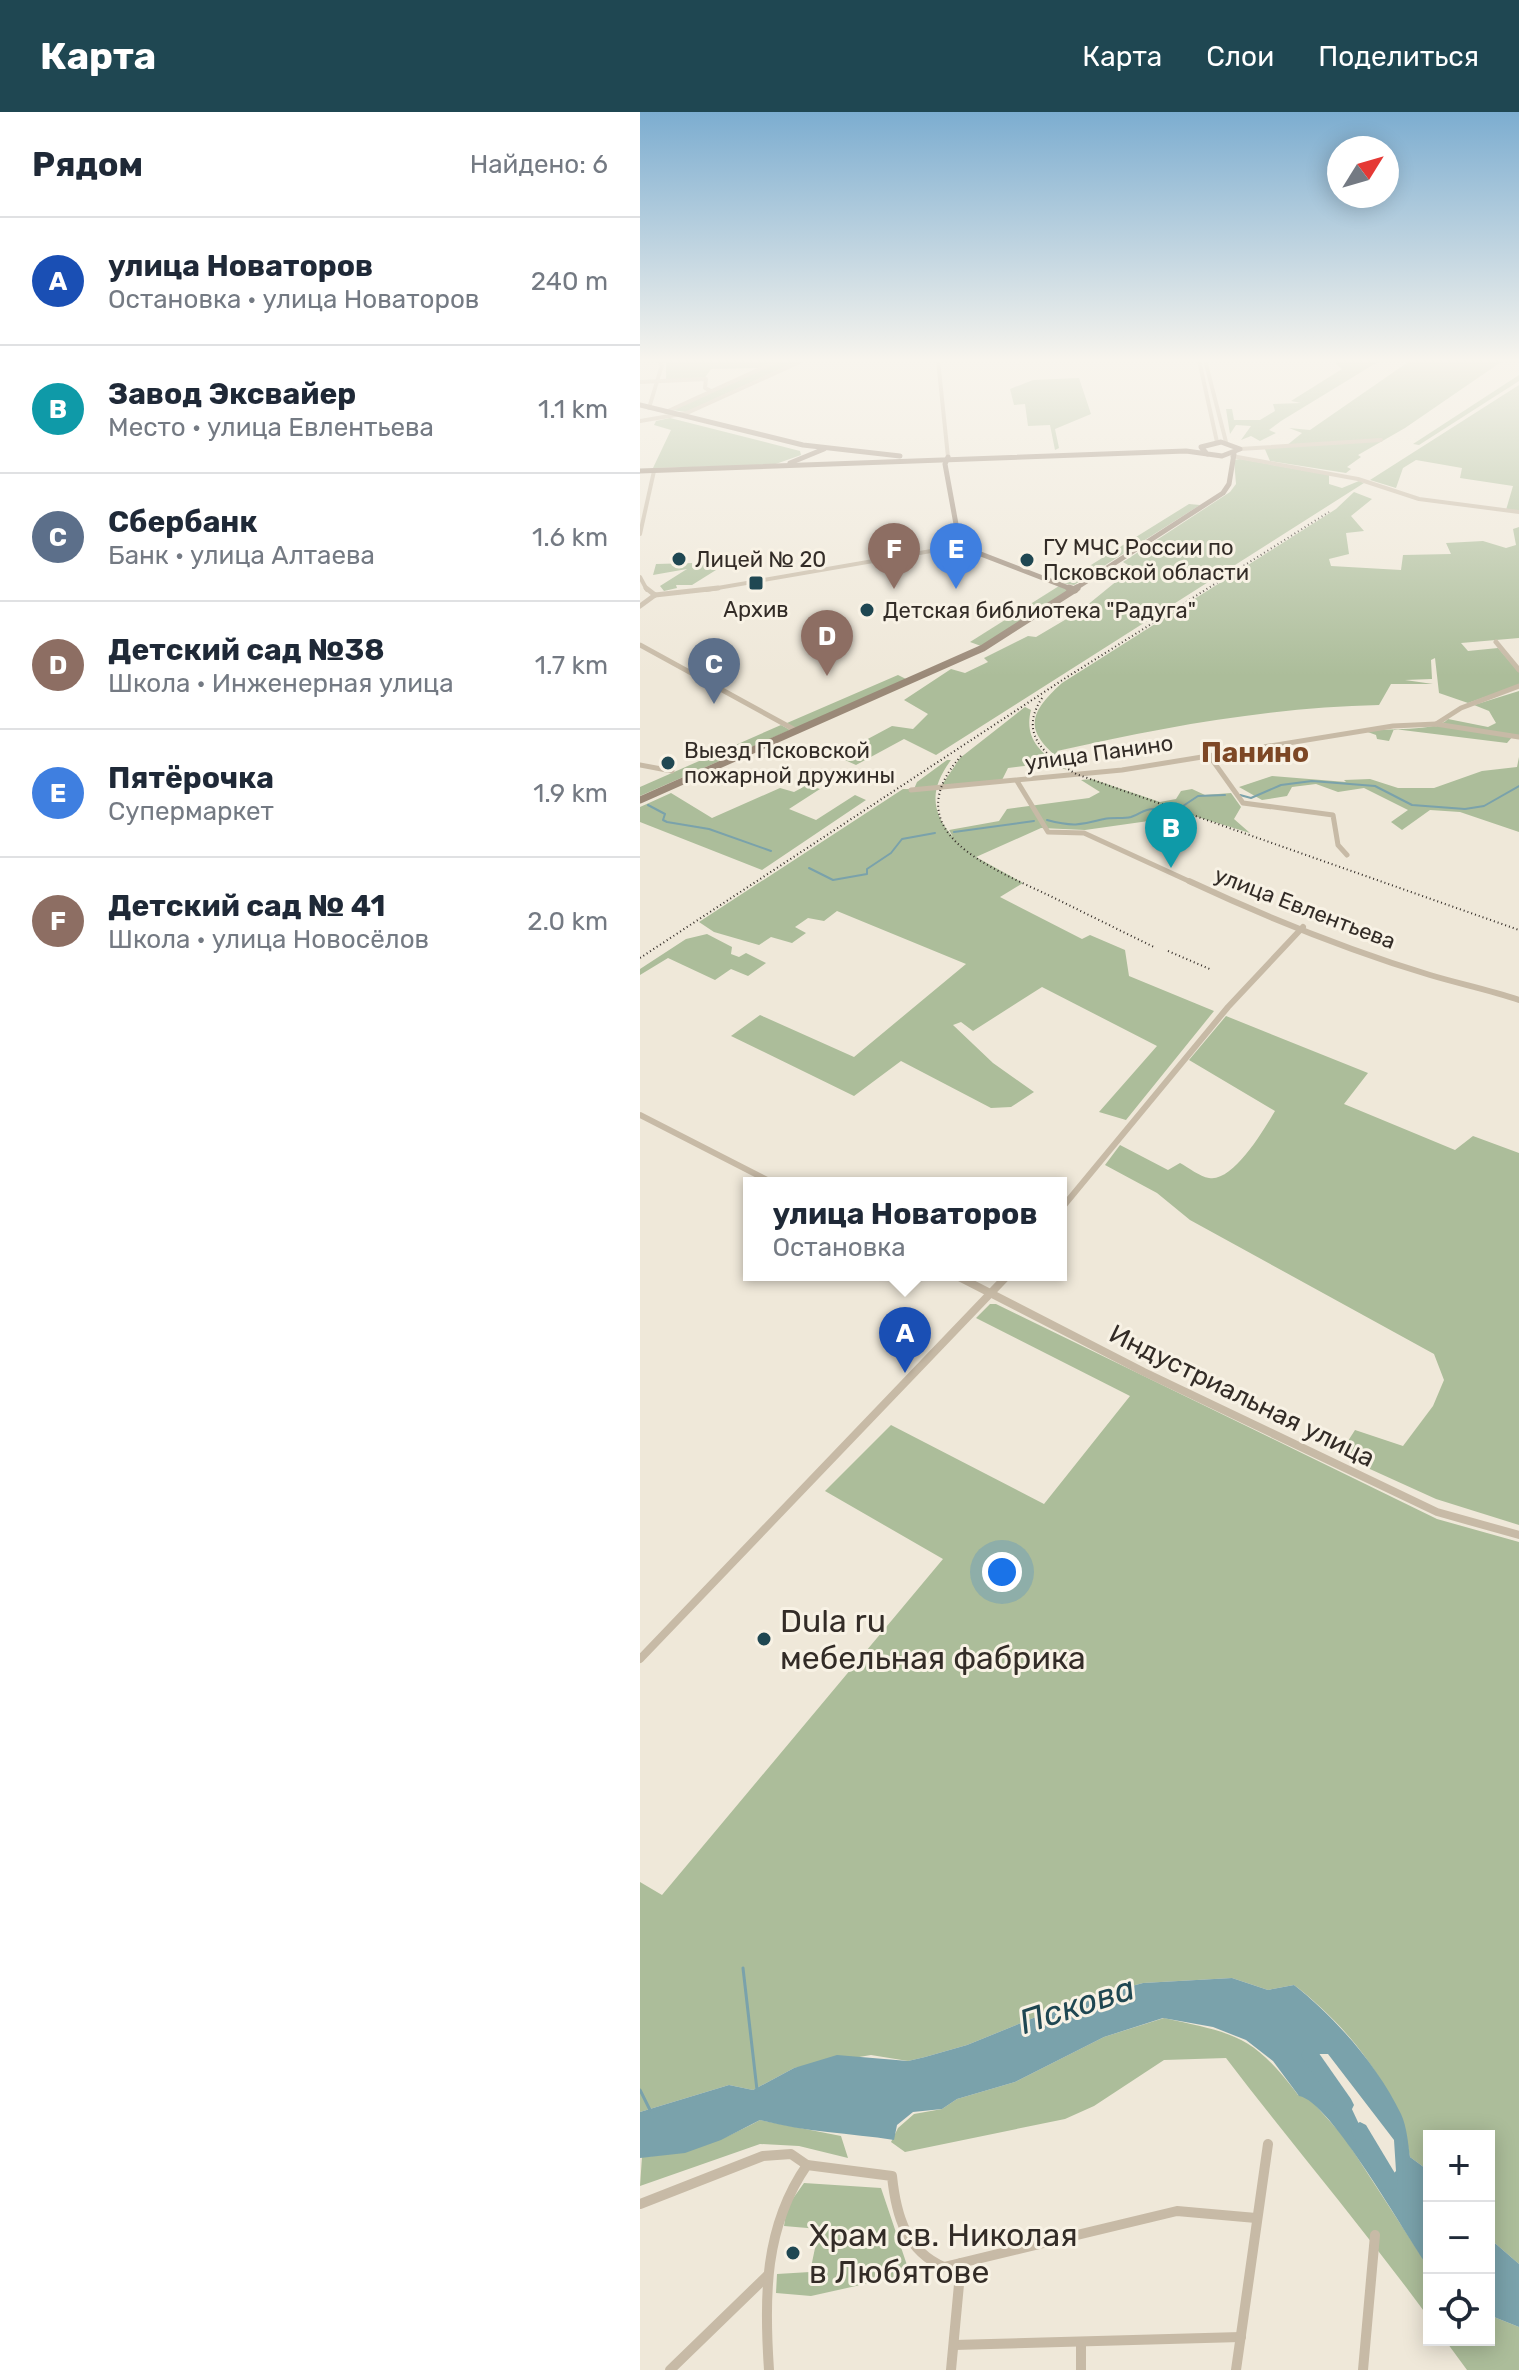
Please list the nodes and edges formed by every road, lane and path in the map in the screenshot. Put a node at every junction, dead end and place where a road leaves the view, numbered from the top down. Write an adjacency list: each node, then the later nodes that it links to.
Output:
1 (773, 465): 6 (main road)
2 (804, 465): 6 (main road)
3 (948, 465): 11 (main road)
4 (1229, 465): 13 (main road)
5 (1287, 465): 9 (street)
6 (767, 467): 8 (main road)
7 (640, 471): 8 (main road)
8 (654, 471): 10 (street)
9 (1519, 512)
10 (640, 534)
11 (960, 546): 13 (main road); 14 (street)
12 (640, 577): 14 (street)
13 (1075, 590): 21 (main road)
14 (655, 595): 15 (street)
15 (640, 606)
16 (1496, 642): 18 (street)
17 (640, 645): 21 (street)
18 (1519, 670)
19 (1519, 686): 20 (street)
20 (1436, 724): 22 (street, улица Панино); 23 (street, улица Панино)
21 (797, 731): 28 (main road)
22 (1519, 737)
23 (1208, 754): 26 (street, улица Панино); 29 (street)
24 (640, 765): 25 (street)
25 (672, 771)
26 (1017, 781): 27 (street, улица Панино); 30 (street, улица Евлентьева)
27 (911, 790)
28 (640, 800)
29 (1347, 855)
30 (1303, 927): 31 (street, улица Евлентьева); 34 (street)
31 (1519, 1000)
32 (640, 1115): 33 (street)
33 (761, 1177)
34 (1067, 1202)
35 (966, 1281): 37 (street, Индустриальная улица)
36 (1003, 1281): 37 (street)
37 (991, 1295): 38 (street, Индустриальная улица); 39 (street)
38 (1519, 1535)
39 (640, 1659)
40 (1268, 2144): 43 (street)
41 (807, 2165): 42 (street); 45 (street); 46 (street)
42 (640, 2204)
43 (1256, 2218): 45 (street); 47 (street)
44 (1375, 2235): 55 (street)
45 (961, 2263): 49 (street)
46 (768, 2275): 50 (street); 51 (street)
47 (1241, 2337): 48 (street); 54 (street)
48 (1081, 2342): 49 (street); 53 (street)
49 (954, 2345): 52 (street)
50 (670, 2370)
51 (769, 2370)
52 (951, 2370)
53 (1081, 2370)
54 (1236, 2370)
55 (1363, 2370)

